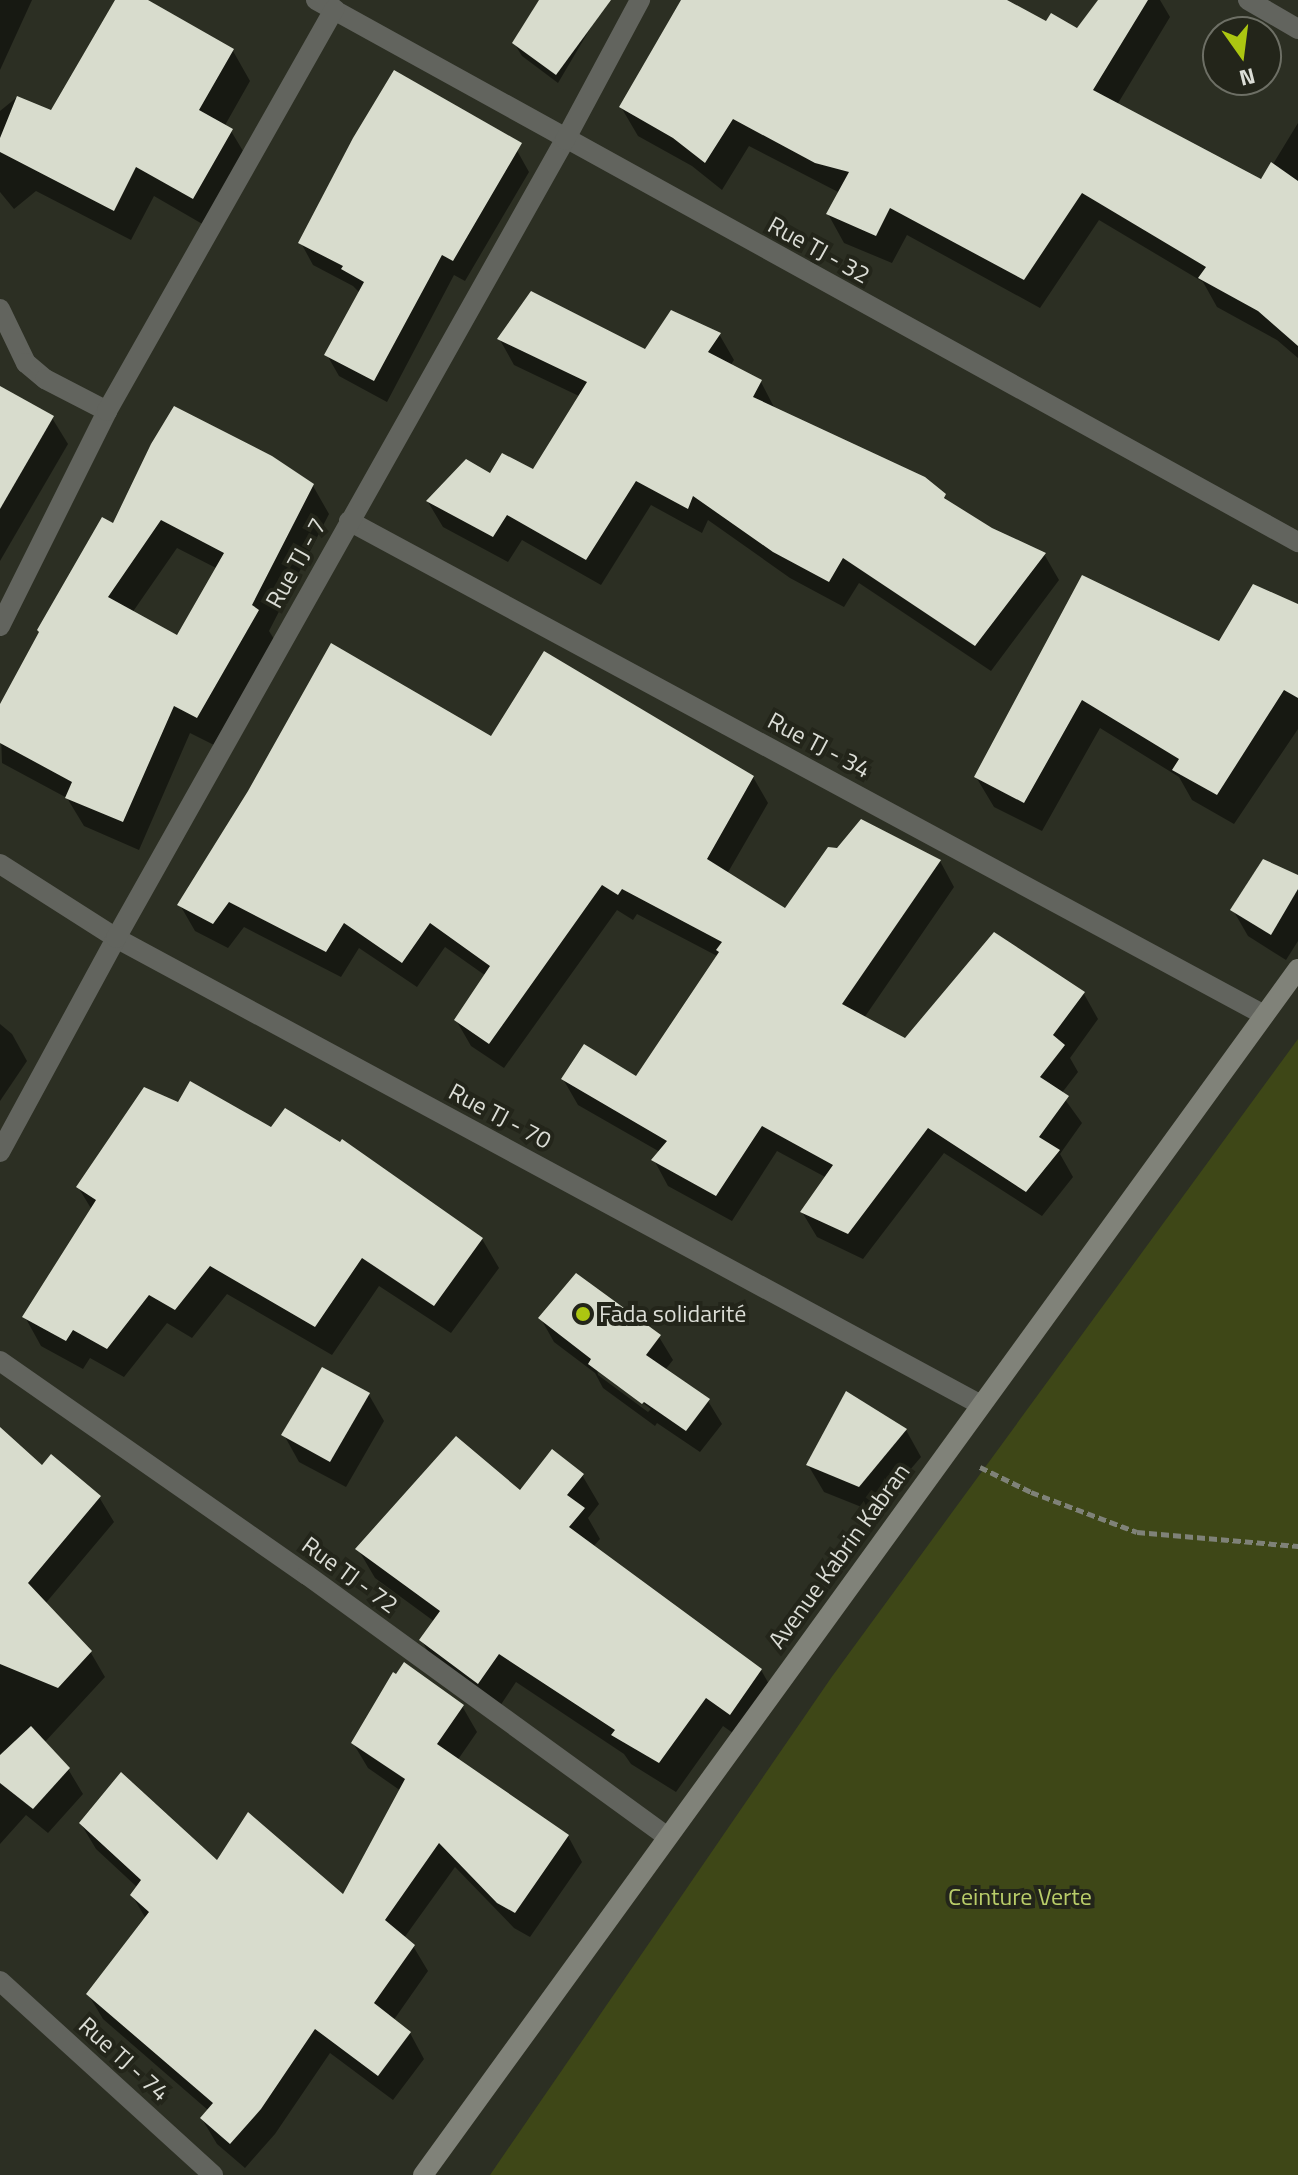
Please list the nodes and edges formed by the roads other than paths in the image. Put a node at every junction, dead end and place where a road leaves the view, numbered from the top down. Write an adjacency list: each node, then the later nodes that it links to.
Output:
1 (640, 0): 5 (street, Rue TJ - 7)
2 (1248, 0): 4 (street)
3 (325, 5): 5 (street, Rue TJ - 32); 7 (street)
4 (1298, 29)
5 (565, 140): 8 (street, Rue TJ - 7); 9 (street, Rue TJ - 32)
6 (0, 309): 7 (street)
7 (107, 411): 10 (street)
8 (349, 521): 12 (street, Rue TJ - 7); 14 (street, Rue TJ - 34)
9 (1298, 542)
10 (0, 626)
11 (0, 864): 12 (street, Rue TJ - 70)
12 (116, 938): 15 (street, Rue TJ - 7); 17 (street, Rue TJ - 70)
13 (1298, 969): 14 (street, Avenue Kabrin Kabran)
14 (1264, 1015): 17 (street, Avenue Kabrin Kabran)
15 (0, 1152)
16 (0, 1361): 18 (street, Rue TJ - 72)
17 (981, 1405): 18 (street, Avenue Kabrin Kabran)
18 (666, 1836): 21 (street, Avenue Kabrin Kabran)
19 (0, 1981): 20 (street, Rue TJ - 74)
20 (213, 2175)
21 (423, 2175)

